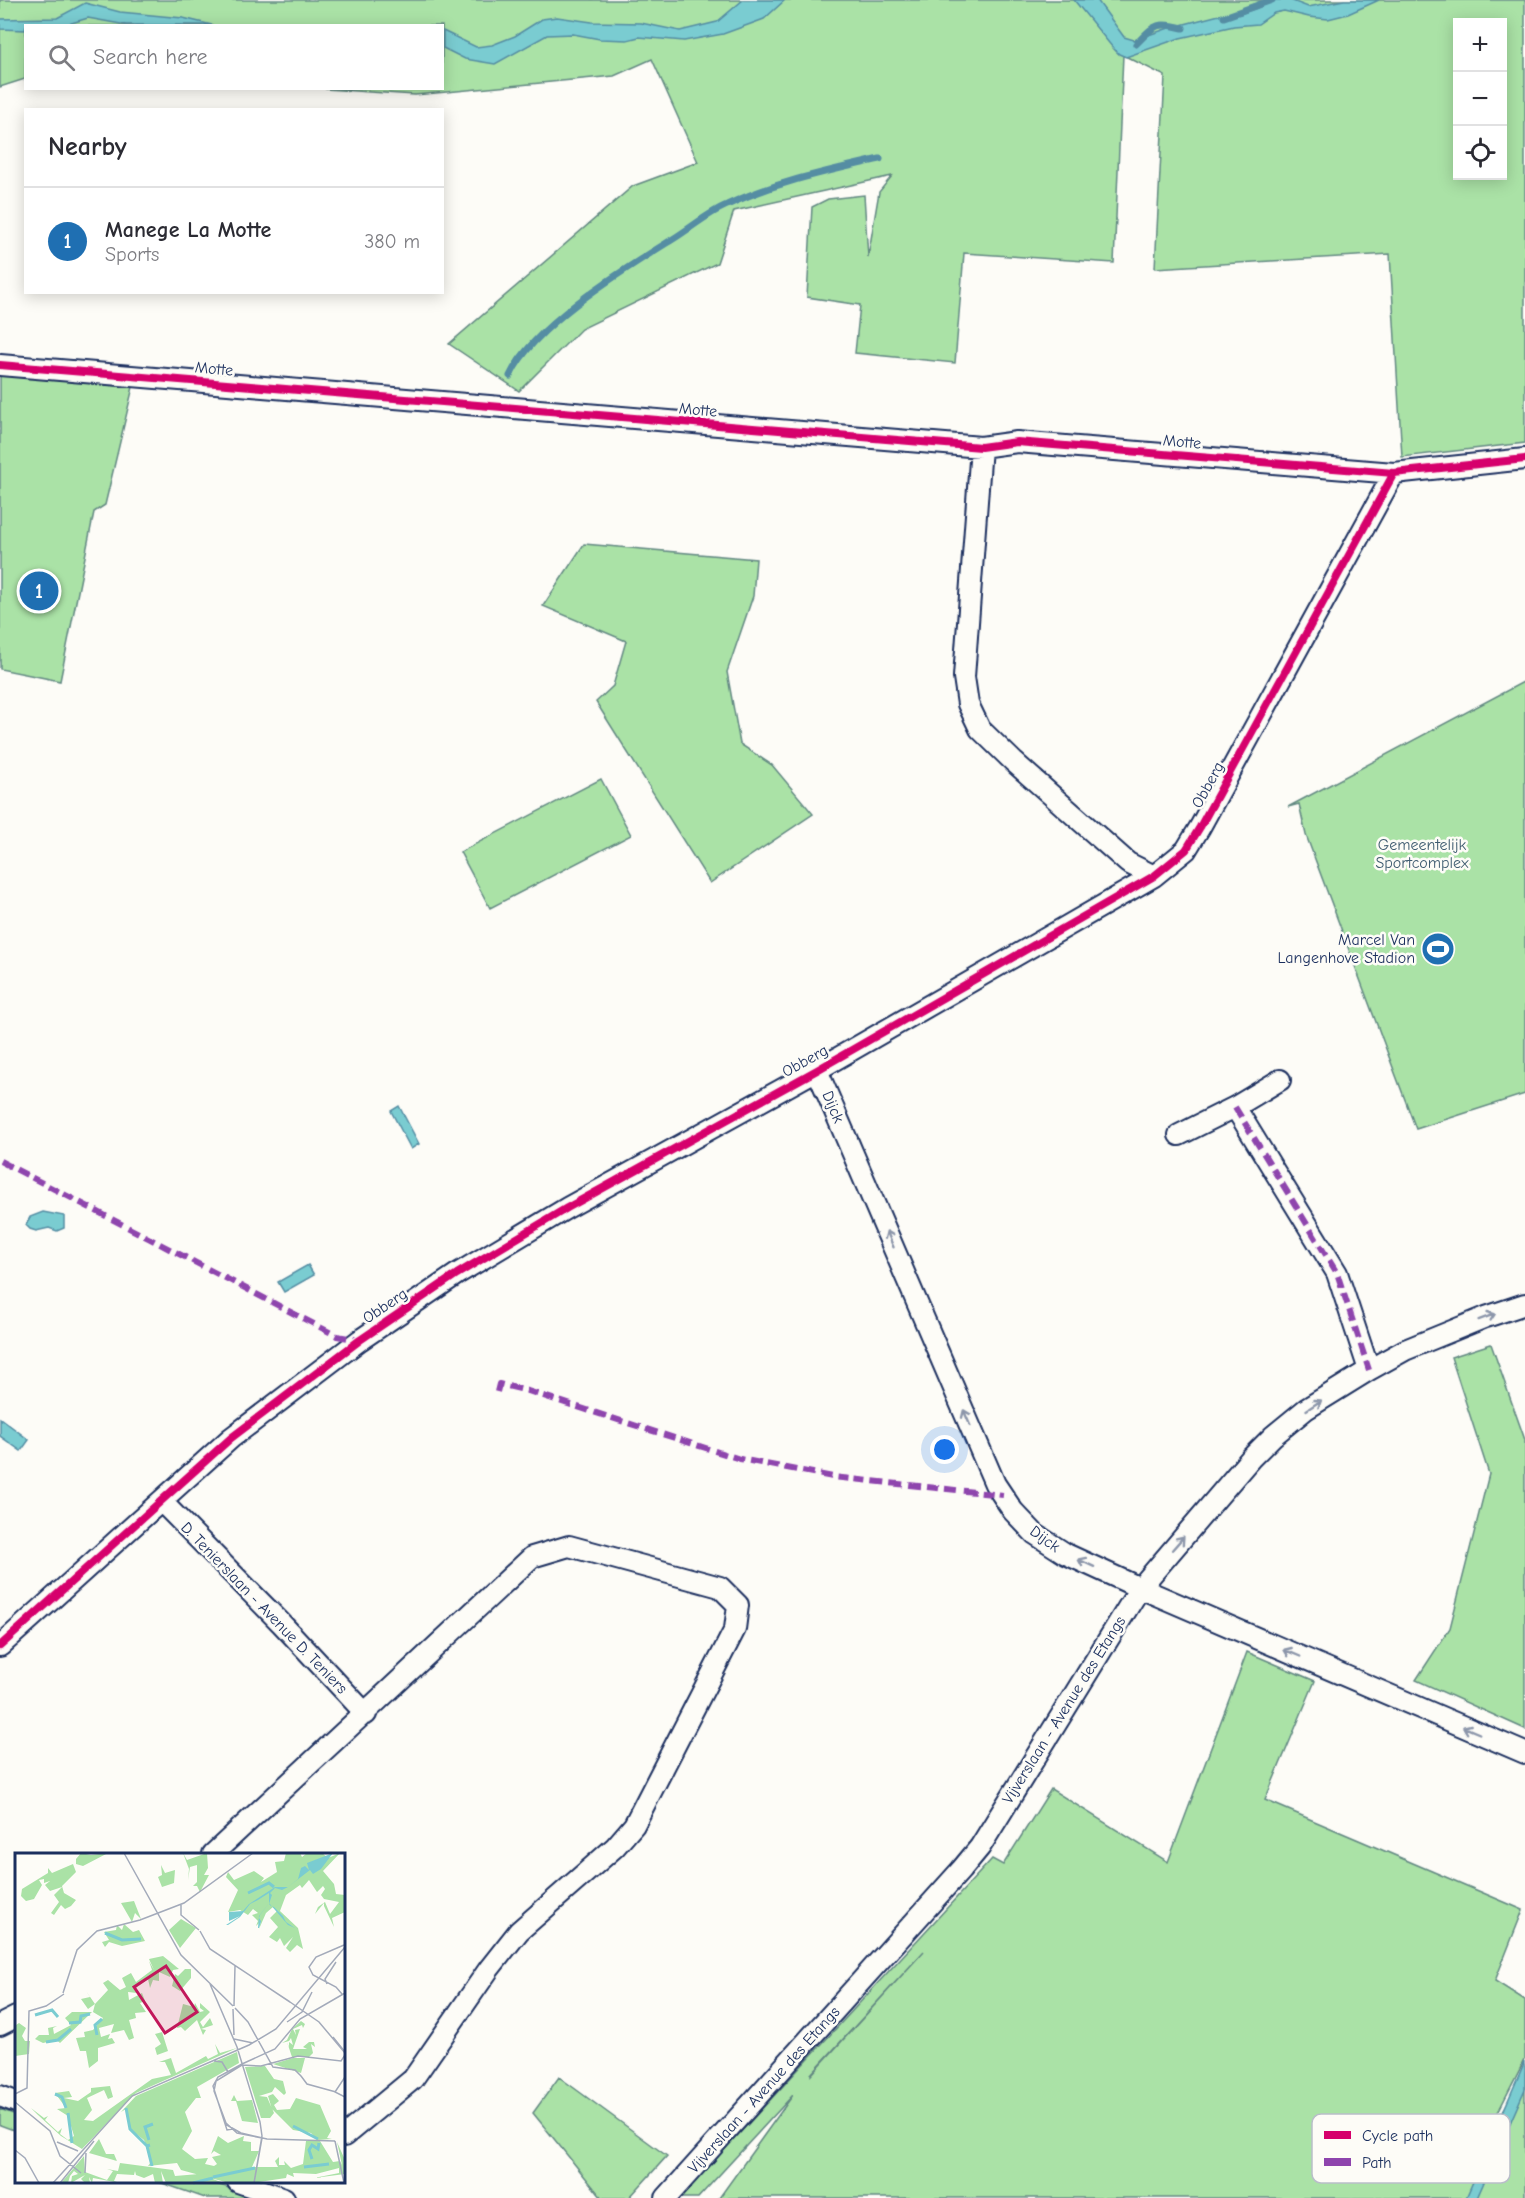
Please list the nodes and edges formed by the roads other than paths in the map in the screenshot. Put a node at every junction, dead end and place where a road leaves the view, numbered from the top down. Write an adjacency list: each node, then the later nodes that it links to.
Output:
1 (0, 365): 2 (street, Motte)
2 (981, 447): 4 (street, Motte); 5 (street)
3 (1525, 459): 4 (street)
4 (1394, 472): 5 (street, Obberg)
5 (1154, 876): 6 (street, Obberg)
6 (817, 1070): 12 (street, Obberg); 13 (street, Dijck, one-way to 6)
7 (1280, 1080): 8 (street)
8 (1235, 1107): 9 (street); 11 (street)
9 (1179, 1135)
10 (1525, 1304): 11 (street, Vijverslaan - Avenue des Etangs, one-way to 10)
11 (1370, 1370): 13 (street, Vijverslaan - Avenue des Etangs, one-way to 11)
12 (162, 1502): 14 (street, Obberg); 15 (street, D. Tenierslaan - Avenue D. Teniers)
13 (1140, 1588): 16 (street, Dijck, one-way to 13); 26 (street, Vijverslaan - Avenue des Etangs)
14 (0, 1646)
15 (366, 1714): 17 (street); 22 (street)
16 (1525, 1753)
17 (214, 1853)
18 (15, 2018): 19 (street)
19 (0, 2025)
20 (0, 2096): 21 (street)
21 (15, 2102)
22 (345, 2135)
23 (244, 2183): 25 (street)
24 (292, 2183): 25 (street)
25 (285, 2198)
26 (666, 2198)

